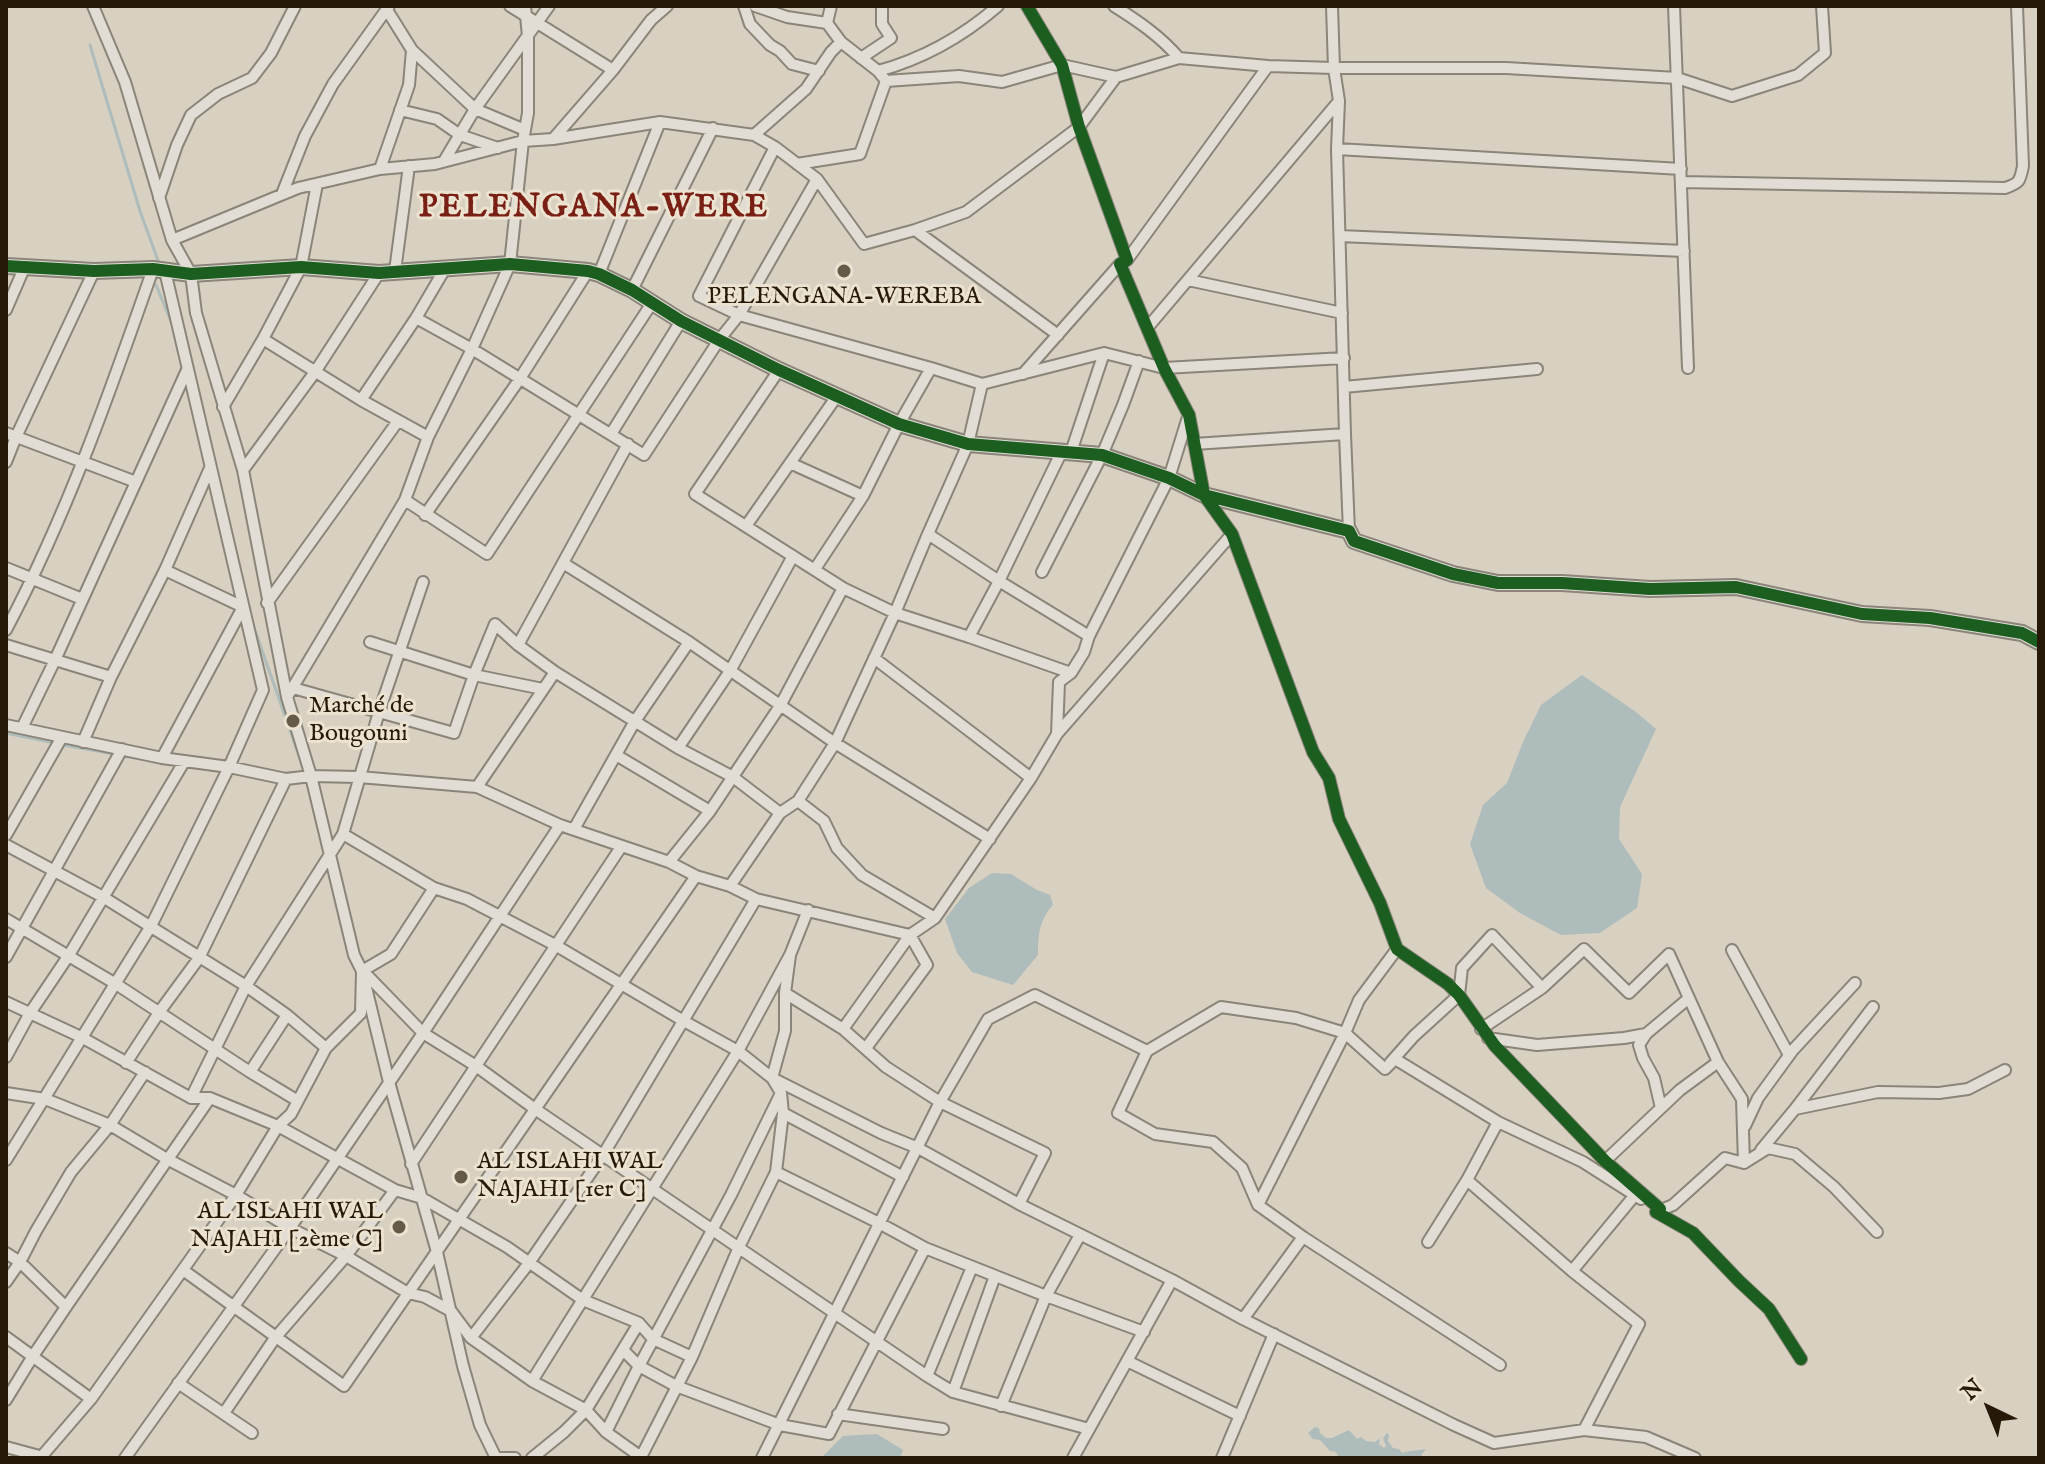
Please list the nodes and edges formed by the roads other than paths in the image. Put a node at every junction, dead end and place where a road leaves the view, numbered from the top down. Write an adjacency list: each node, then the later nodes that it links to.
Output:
1 (93, 6): 57 (street)
2 (295, 6): 57 (street)
3 (510, 6): 18 (street)
4 (549, 6): 19 (street)
5 (667, 6): 29 (street)
6 (744, 6): 30 (street)
7 (755, 6): 20 (street)
8 (831, 6): 20 (street)
9 (882, 6): 24 (street)
10 (998, 6): 31 (street)
11 (1027, 6): 26 (street)
12 (1114, 6): 25 (street)
13 (1332, 6): 28 (street)
14 (1674, 6): 33 (street)
15 (1822, 6): 33 (street)
16 (2017, 6): 54 (street)
17 (388, 8): 23 (street); 56 (street)
18 (525, 11): 19 (street); 21 (street)
19 (537, 23): 21 (street); 29 (street)
20 (827, 23): 22 (street)
21 (528, 36): 36 (street); 43 (street)
22 (841, 42): 24 (street); 30 (street)
23 (412, 50): 36 (street); 37 (street)
24 (861, 58): 31 (street)
25 (1179, 58): 27 (street); 32 (street)
26 (1062, 65): 32 (street); 34 (street); 39 (street)
27 (1268, 66): 28 (street); 62 (street)
28 (1334, 68): 33 (street); 35 (street)
29 (613, 70): 44 (street)
30 (819, 71): 42 (street)
31 (878, 71): 34 (street)
32 (1116, 77): 39 (street)
33 (1677, 78): 52 (street)
34 (886, 81): 49 (street)
35 (1339, 101): 47 (street); 74 (street)
36 (475, 109): 41 (street); 43 (street)
37 (400, 110): 41 (street); 51 (street)
38 (660, 122): 40 (street); 44 (street); 72 (street)
39 (1079, 127): 58 (street); 62 (street)
40 (713, 128): 42 (street); 75 (street)
41 (460, 135): 46 (street); 48 (street)
42 (754, 135): 45 (street)
43 (524, 136): 44 (street); 46 (street); 63 (street)
44 (553, 139)
45 (775, 147): 49 (street); 79 (street)
46 (499, 148): 48 (street)
47 (1337, 149): 52 (street); 59 (street)
48 (444, 161): 50 (street)
49 (797, 164): 53 (street)
50 (409, 166): 51 (street); 70 (street)
51 (380, 169): 55 (street)
52 (1681, 169): 54 (street)
53 (817, 179): 58 (street); 79 (street)
54 (1681, 182): 61 (street)
55 (317, 184): 56 (street); 66 (street)
56 (282, 194): 60 (street)
57 (159, 198): 60 (street)
58 (915, 230): 83 (street)
59 (1340, 236): 61 (street); 78 (street)
60 (172, 240): 73 (street)
61 (1684, 251): 92 (street)
62 (1124, 262): 82 (street); 83 (street)
63 (510, 264): 67 (street); 72 (street); 86 (street)
64 (6, 266): 65 (street)
65 (25, 266): 69 (street); 77 (street)
66 (301, 267): 71 (street); 73 (street); 84 (street)
67 (446, 267): 70 (street); 80 (street)
68 (159, 270): 69 (street); 73 (street); 94 (street); 117 (street)
69 (94, 271): 110 (street)
70 (395, 271): 71 (street)
71 (379, 273): 96 (street)
72 (594, 273): 75 (street); 98 (street)
73 (191, 274): 103 (street)
74 (1188, 280): 78 (street); 82 (street)
75 (632, 290): 76 (street)
76 (652, 303): 81 (street); 104 (street)
77 (6, 310)
78 (1342, 313): 88 (street)
79 (739, 315): 85 (street); 90 (street)
80 (416, 318): 86 (street); 102 (street)
81 (681, 321): 85 (street); 108 (street)
82 (1148, 327): 91 (street)
83 (1058, 335): 97 (street)
84 (263, 339): 96 (street); 103 (street)
85 (719, 340): 95 (street); 112 (street)
86 (472, 349): 98 (street); 111 (street)
87 (1104, 353): 89 (street); 97 (street); 115 (street)
88 (1344, 358): 91 (street); 100 (street)
89 (1139, 361): 91 (street); 116 (street)
90 (931, 368): 99 (street); 107 (street)
91 (1164, 368): 105 (street)
92 (1688, 368)
93 (1537, 369): 100 (street)
94 (187, 370): 120 (street); 123 (street)
95 (779, 370): 101 (street); 128 (street)
96 (315, 372): 102 (street); 121 (street)
97 (1022, 375): 99 (street)
98 (519, 380): 104 (street); 127 (street)
99 (982, 384): 113 (street)
100 (1344, 387): 109 (street)
101 (837, 396): 107 (street); 119 (street)
102 (361, 400): 106 (street)
103 (223, 407): 121 (street)
104 (578, 415): 108 (street); 127 (street)
105 (1189, 415): 114 (street); 122 (street)
106 (398, 421): 111 (street); 143 (street)
107 (899, 424): 113 (street); 125 (street)
108 (611, 434): 112 (street)
109 (1345, 434): 114 (street); 129 (street)
110 (11, 435): 117 (street); 118 (street)
111 (428, 437): 126 (street)
112 (628, 444): 133 (street)
113 (968, 444): 115 (street); 130 (street)
114 (1194, 444): 124 (street)
115 (1066, 453): 116 (street); 139 (street)
116 (1102, 455): 122 (street); 137 (street)
117 (82, 461): 123 (street); 138 (street)
118 (6, 462)
119 (790, 463): 125 (street); 128 (street)
120 (210, 468): 136 (street); 144 (street)
121 (243, 470): 143 (street)
122 (1169, 478): 124 (street); 147 (street)
123 (136, 482): 142 (street)
124 (1204, 495): 129 (street); 131 (street)
125 (863, 496): 135 (street)
126 (405, 500): 127 (street); 163 (street)
127 (425, 515)
128 (746, 526): 132 (street)
129 (1349, 531): 151 (street)
130 (928, 534): 139 (street); 145 (street)
131 (1232, 534): 169 (street); 211 (street)
132 (793, 556): 135 (street); 157 (street)
133 (563, 563): 150 (street); 153 (street)
134 (6, 568): 138 (street)
135 (815, 569): 141 (street)
136 (165, 570): 144 (street); 161 (street)
137 (1042, 572)
138 (32, 580): 142 (street); 146 (street)
139 (999, 581): 147 (street); 148 (street)
140 (423, 582): 154 (street)
141 (843, 588): 145 (street); 164 (street)
142 (82, 599): 156 (street)
143 (267, 603): 163 (street)
144 (243, 607): 176 (street); 178 (street)
145 (895, 613): 148 (street); 155 (street)
146 (6, 630)
147 (1089, 636): 159 (street)
148 (969, 637): 159 (street)
149 (370, 642): 154 (street)
150 (689, 642): 157 (street); 166 (street)
151 (2039, 642)
152 (6, 645): 156 (street)
153 (518, 645): 158 (street); 160 (street)
154 (398, 650): 160 (street); 165 (street)
155 (874, 658): 172 (street); 182 (street)
156 (55, 660): 161 (street); 168 (street)
157 (730, 671): 164 (street); 173 (street)
158 (555, 672): 162 (street); 166 (street)
159 (1071, 673): 169 (street)
160 (474, 675): 162 (street); 165 (street)
161 (111, 677): 171 (street)
162 (543, 689): 184 (street)
163 (290, 693): 165 (street); 179 (street)
164 (780, 706): 172 (street); 181 (street)
165 (379, 712): 180 (street)
166 (635, 721): 173 (street); 175 (street)
167 (6, 725): 168 (street)
168 (22, 728): 170 (street)
169 (1057, 734): 182 (street)
170 (62, 737): 171 (street); 191 (street)
171 (83, 742): 174 (street)
172 (835, 743): 185 (street); 192 (street)
173 (678, 748): 181 (street)
174 (122, 749): 176 (street); 197 (street)
175 (616, 755): 186 (street); 189 (street)
176 (162, 758): 177 (street)
177 (184, 762): 178 (street); 201 (street)
178 (229, 767): 183 (street); 207 (street)
179 (311, 776): 180 (street); 183 (street); 195 (street)
180 (359, 777): 184 (street); 190 (street)
181 (733, 777): 186 (street); 187 (street)
182 (1031, 778): 192 (street)
183 (286, 779): 216 (street)
184 (477, 787): 188 (street)
185 (798, 801): 187 (street); 205 (street)
186 (710, 811): 196 (street)
187 (780, 813): 199 (street)
188 (560, 825): 189 (street); 204 (street)
189 (574, 829): 194 (street)
190 (343, 834): 195 (street); 200 (street)
191 (6, 835)
192 (990, 839): 205 (street)
193 (6, 845): 197 (street)
194 (621, 847): 196 (street); 210 (street)
195 (330, 855): 217 (street); 221 (street)
196 (669, 862): 198 (street)
197 (55, 870): 201 (street); 208 (street)
198 (696, 876): 199 (street); 220 (street)
199 (730, 886): 202 (street)
200 (434, 888): 204 (street); 217 (street)
201 (103, 897): 207 (street); 213 (street)
202 (756, 899): 203 (street); 231 (street)
203 (808, 910): 209 (street); 214 (street)
204 (500, 915): 210 (street); 233 (street)
205 (935, 918): 209 (street)
206 (6, 919): 208 (street)
207 (151, 926): 216 (street); 219 (street)
208 (22, 928): 213 (street); 215 (street)
209 (910, 935): 232 (street); 239 (street)
210 (555, 945): 220 (street); 247 (street)
211 (1397, 949): 224 (street); 234 (street)
212 (1732, 950): 243 (street)
213 (69, 955): 219 (street); 229 (street)
214 (790, 955): 223 (street); 241 (street)
215 (6, 957)
216 (199, 958): 221 (street); 228 (street)
217 (362, 971): 233 (street); 238 (street); 253 (street)
218 (1855, 983): 243 (street)
219 (116, 984): 228 (street); 237 (street)
220 (621, 984): 231 (street); 262 (street)
221 (246, 986): 230 (street); 240 (street)
222 (1542, 988): 224 (street); 225 (street); 235 (street)
223 (785, 993): 232 (street); 252 (street)
224 (1459, 995): 235 (street); 248 (street)
225 (1689, 998): 236 (street); 245 (street)
226 (6, 1002): 229 (street)
227 (1873, 1007): 263 (street)
228 (160, 1011): 240 (street); 246 (street)
229 (30, 1013): 237 (street); 244 (street)
230 (287, 1015): 238 (street); 251 (street)
231 (682, 1020): 241 (street); 271 (street)
232 (843, 1029): 239 (street)
233 (423, 1033): 247 (street); 253 (street)
234 (1345, 1033): 242 (street); 248 (street); 287 (street)
235 (1484, 1033): 236 (street); 275 (street)
236 (1646, 1034): 261 (street)
237 (81, 1037): 246 (street); 258 (street)
238 (326, 1048): 259 (street)
239 (866, 1048): 260 (street)
240 (215, 1049): 251 (street); 256 (street)
241 (738, 1051): 252 (street); 281 (street)
242 (1147, 1051): 260 (street); 287 (street)
243 (1789, 1055): 268 (street)
244 (6, 1057)
245 (1718, 1062): 261 (street); 268 (street)
246 (126, 1063): 250 (street)
247 (476, 1066): 262 (street); 277 (street)
248 (1385, 1069): 265 (street)
249 (2005, 1070): 263 (street)
250 (145, 1072): 256 (street); 266 (street)
251 (250, 1072): 259 (street)
252 (772, 1078): 255 (street); 269 (street)
253 (389, 1082): 272 (street); 277 (street)
254 (6, 1093): 258 (street)
255 (781, 1093): 264 (street); 292 (street)
256 (191, 1098): 257 (street)
257 (210, 1098): 267 (street); 273 (street)
258 (45, 1099): 266 (street); 274 (street)
259 (298, 1101): 267 (street)
260 (940, 1102): 269 (street); 286 (street)
261 (1661, 1108): 275 (street)
262 (535, 1109): 271 (street); 289 (street)
263 (1795, 1109): 270 (street)
264 (783, 1113): 278 (street); 279 (street)
265 (1498, 1122): 280 (street); 284 (street)
266 (110, 1125): 273 (street); 302 (street)
267 (278, 1126): 272 (street); 283 (street)
268 (1743, 1129): 276 (street)
269 (918, 1148): 279 (street); 286 (street)
270 (1760, 1152): 276 (street); 293 (street)
271 (603, 1155): 281 (street); 303 (street)
272 (338, 1158): 282 (street); 291 (street)
273 (167, 1159): 283 (street); 313 (street)
274 (6, 1160)
275 (1605, 1161): 288 (street)
276 (1744, 1163): 288 (street)
277 (411, 1164): 285 (street)
278 (776, 1172): 290 (street); 297 (street)
279 (903, 1177): 290 (street)
280 (1467, 1180): 296 (street); 306 (street)
281 (652, 1189): 292 (street); 312 (street)
282 (395, 1190): 285 (street); 301 (street)
283 (236, 1195): 291 (street); 305 (street)
284 (1635, 1195): 288 (street); 306 (street)
285 (422, 1198): 289 (street); 299 (street)
286 (1019, 1204): 294 (street)
287 (1258, 1205): 295 (street)
288 (1658, 1210): 329 (street)
289 (459, 1220): 299 (street); 303 (street)
290 (879, 1223): 298 (street); 316 (street)
291 (290, 1228): 301 (street); 314 (street)
292 (712, 1230): 297 (street); 324 (street)
293 (1877, 1232)
294 (1080, 1235): 308 (street); 311 (street)
295 (1303, 1237): 317 (street); 331 (street)
296 (1428, 1242)
297 (739, 1247): 316 (street); 328 (street)
298 (925, 1248): 304 (street); 325 (street)
299 (437, 1252): 310 (street); 315 (street)
300 (6, 1253): 302 (street)
301 (346, 1256): 310 (street); 322 (street)
302 (20, 1262): 309 (street); 313 (street)
303 (529, 1263): 312 (street); 323 (street)
304 (972, 1267): 307 (street); 333 (street)
305 (183, 1270): 314 (street); 338 (street)
306 (1572, 1271): 348 (street)
307 (995, 1276): 311 (street); 337 (street)
308 (1172, 1280): 317 (street); 319 (street)
309 (6, 1282)
310 (408, 1293): 315 (street); 322 (street)
311 (1046, 1296): 319 (street); 340 (street)
312 (583, 1300): 318 (street); 334 (street)
313 (66, 1307): 327 (street)
314 (234, 1308): 322 (street); 335 (street)
315 (451, 1311): 323 (street); 354 (street)
316 (834, 1313): 325 (street); 345 (street)
317 (1243, 1319): 320 (street)
318 (639, 1323): 324 (street); 326 (street)
319 (1144, 1332): 330 (street)
320 (1274, 1334): 344 (street); 348 (street)
321 (6, 1337): 327 (street)
322 (275, 1338): 342 (street)
323 (471, 1338): 334 (street)
324 (653, 1339): 328 (street); 332 (street)
325 (876, 1341): 333 (street); 343 (street)
326 (623, 1350): 332 (street); 341 (street)
327 (33, 1356): 338 (street); 339 (street)
328 (692, 1357): 336 (street)
329 (1801, 1359)
330 (1127, 1361): 344 (street); 347 (street)
331 (1500, 1365)
332 (639, 1366): 336 (street); 349 (street)
333 (927, 1376): 337 (street)
334 (532, 1381): 341 (street)
335 (178, 1383): 342 (street); 353 (street)
336 (676, 1386): 345 (street); 349 (street)
337 (953, 1392): 340 (street)
338 (91, 1399): 352 (street)
339 (6, 1400)
340 (1001, 1406): 347 (street)
341 (586, 1410): 349 (street); 356 (street)
342 (224, 1413): 350 (street)
343 (838, 1414): 345 (street); 346 (street)
344 (1240, 1416): 359 (street)
345 (780, 1425): 357 (street)
346 (943, 1429)
347 (1089, 1429): 358 (street)
348 (1584, 1430): 360 (street)
349 (606, 1432)
350 (252, 1433)
351 (6, 1447): 352 (street)
352 (42, 1457)
353 (125, 1458)
354 (495, 1458): 355 (street)
355 (515, 1458)
356 (532, 1458)
357 (762, 1458)
358 (1073, 1458)
359 (1222, 1458)
360 (1695, 1458)

